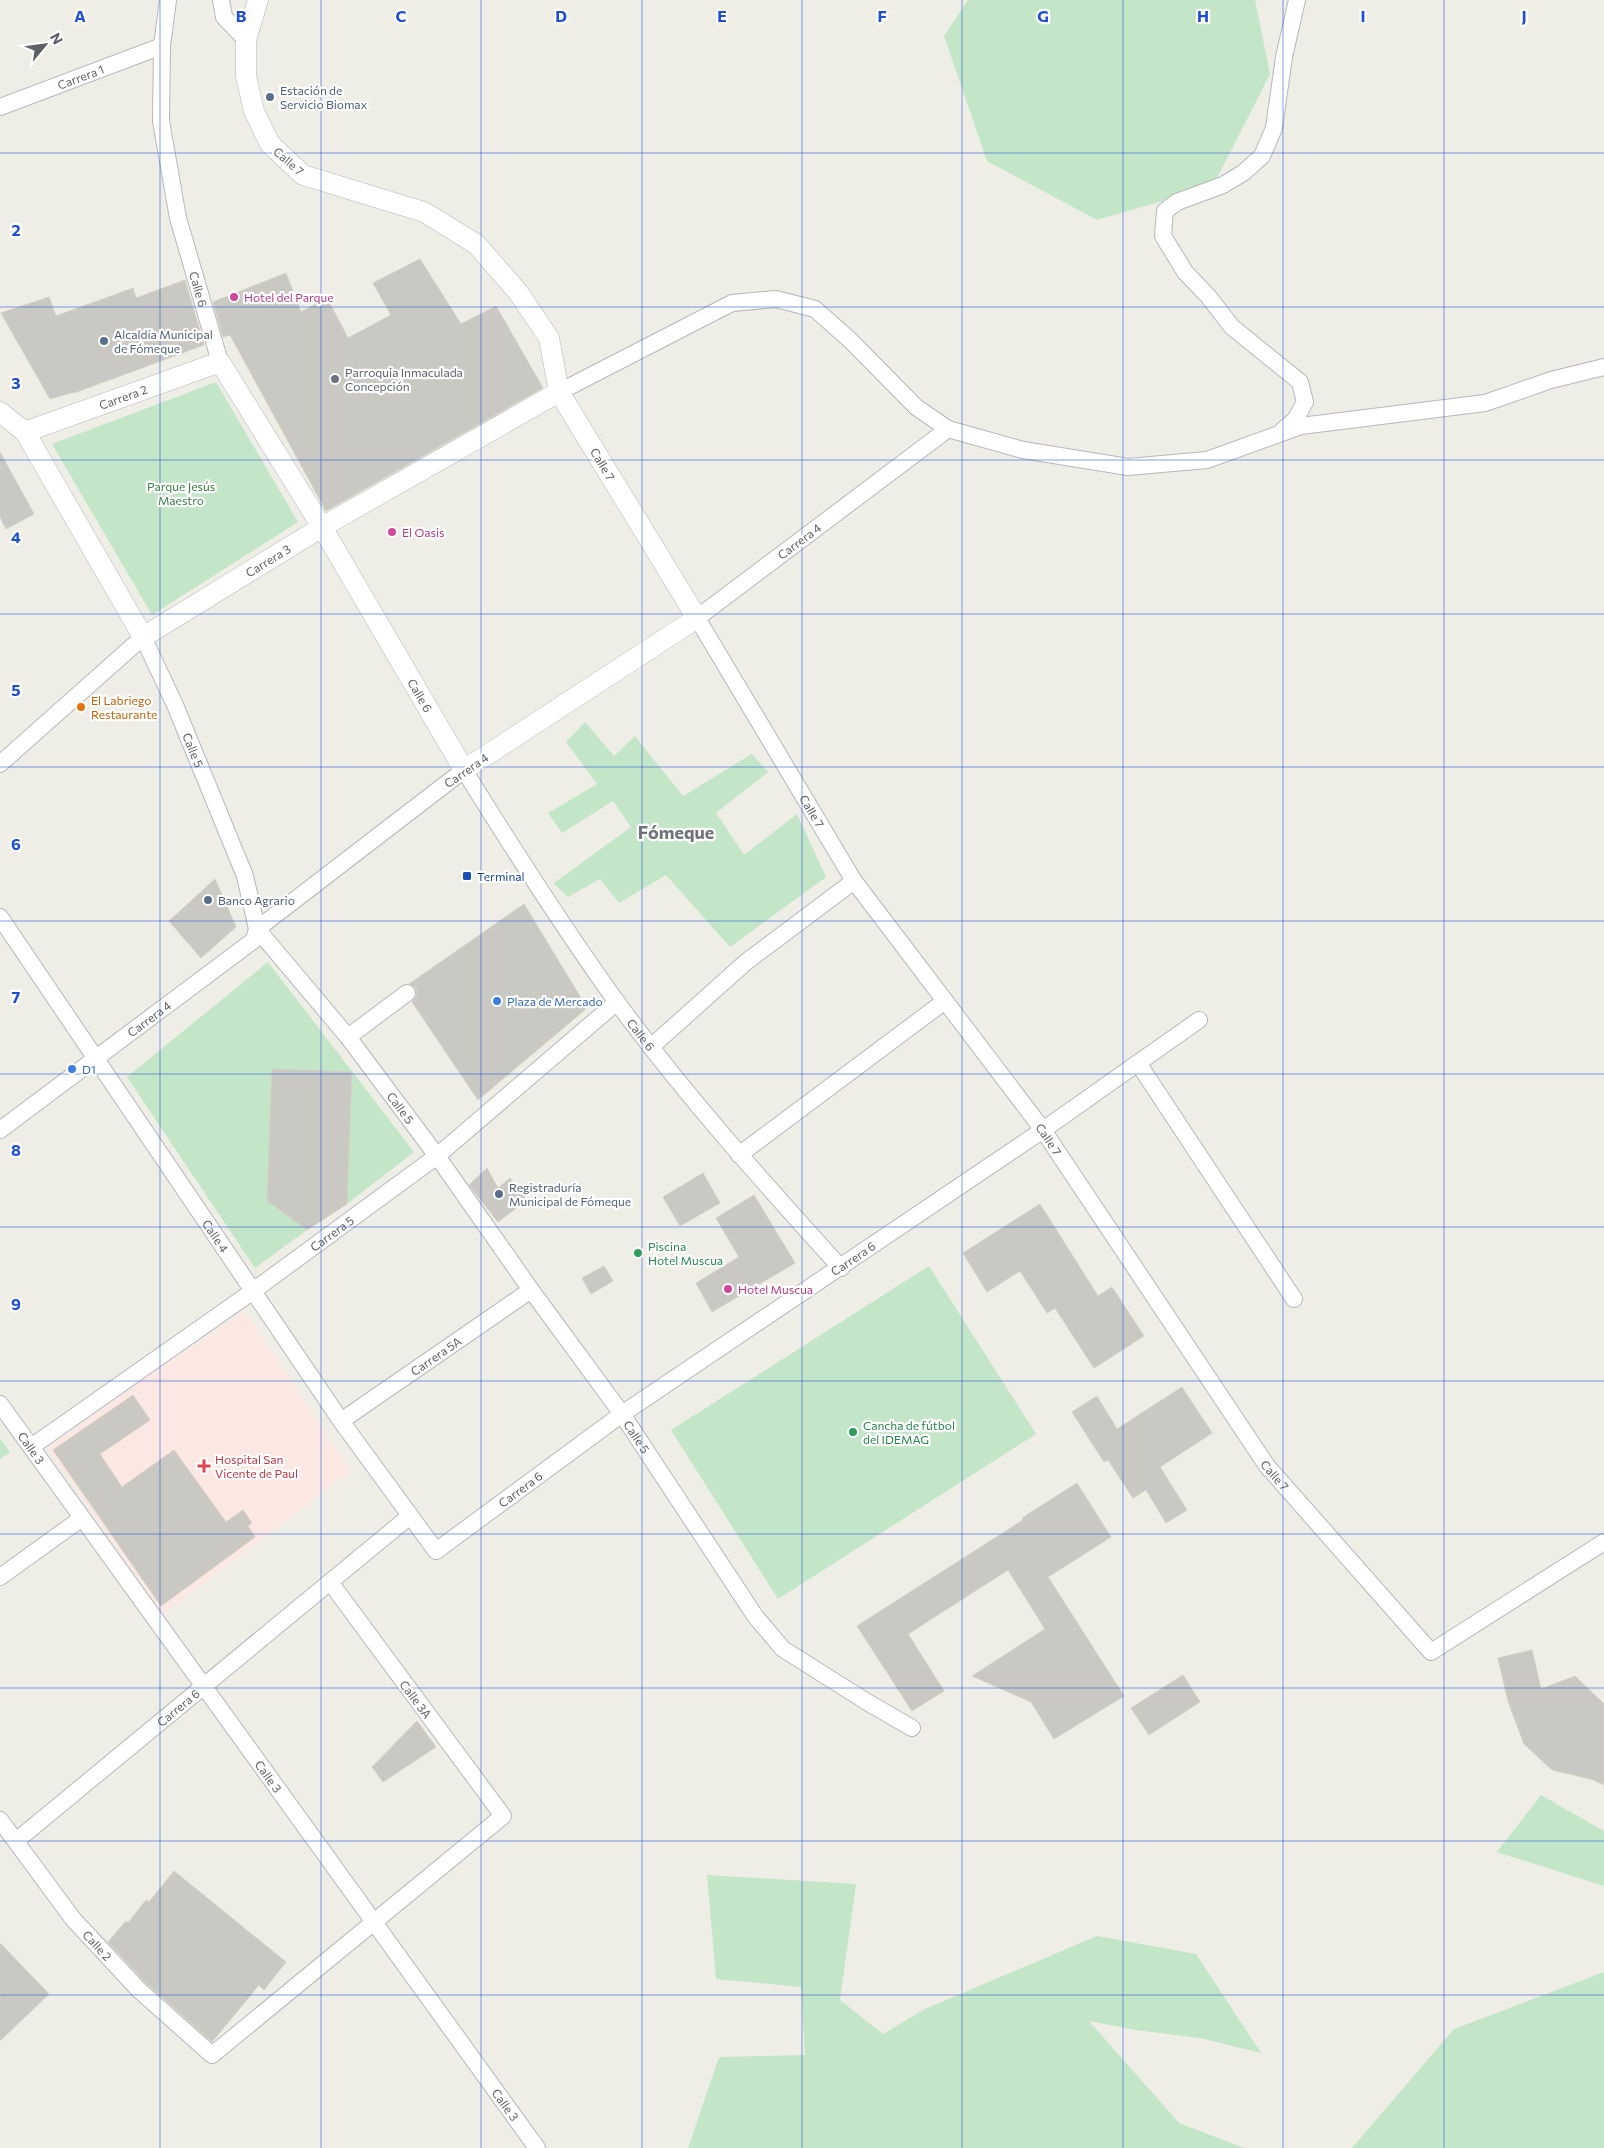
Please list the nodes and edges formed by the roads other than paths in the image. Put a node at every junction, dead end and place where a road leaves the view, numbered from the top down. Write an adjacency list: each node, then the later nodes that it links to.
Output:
1 (168, 0): 6 (street, Calle 6)
2 (221, 0): 5 (street)
3 (258, 0): 5 (street, Calle 7)
4 (1297, 0): 14 (street)
5 (246, 40): 10 (street, Calle 7)
6 (162, 46): 7 (street, Carrera 1); 8 (street, Calle 6)
7 (0, 107)
8 (220, 362): 13 (street, Carrera 2); 15 (street, Calle 6)
9 (1604, 367): 14 (street)
10 (559, 392): 12 (street); 15 (street, Carrera 3); 16 (street, Calle 7)
11 (0, 412): 13 (street, Calle 5)
12 (948, 428): 14 (street); 16 (street, Carrera 4)
13 (25, 432): 17 (street, Calle 5)
14 (1274, 437)
15 (322, 527): 17 (street, Carrera 3); 19 (street, Calle 6)
16 (696, 618): 19 (street, Carrera 4); 20 (street, Calle 7)
17 (143, 636): 18 (street, Carrera 3); 22 (street, Calle 5)
18 (0, 764)
19 (464, 770): 22 (street, Carrera 4); 25 (street, Calle 6)
20 (854, 881): 24 (street, Calle 7); 28 (street)
21 (0, 917): 29 (street, Calle 4)
22 (257, 929): 27 (street, Calle 5); 29 (street, Carrera 4)
23 (407, 993): 27 (street)
24 (945, 1001): 32 (street, Calle 7); 33 (street)
25 (617, 1002): 28 (street, Calle 6); 34 (street, Carrera 5)
26 (1199, 1020): 30 (street, Carrera 6)
27 (348, 1037): 34 (street, Calle 5)
28 (652, 1047): 33 (street, Calle 6)
29 (97, 1058): 31 (street, Carrera 4); 37 (street, Calle 4)
30 (1138, 1063): 32 (street, Carrera 6); 38 (street)
31 (0, 1130)
32 (1043, 1130): 35 (street, Carrera 6); 45 (street, Calle 7)
33 (739, 1155): 35 (street, Calle 6)
34 (437, 1156): 36 (street, Calle 5); 37 (street, Carrera 5)
35 (841, 1268): 40 (street, Carrera 6)
36 (531, 1290): 40 (street, Calle 5); 41 (street, Carrera 5A)
37 (253, 1291): 41 (street, Calle 4); 42 (street, Carrera 5)
38 (1294, 1299)
39 (0, 1404): 42 (street, Calle 3)
40 (622, 1414): 46 (street, Carrera 6); 50 (street, Calle 5)
41 (341, 1421): 43 (street, Calle 4)
42 (31, 1447): 44 (street, Calle 3)
43 (410, 1516): 46 (street, Calle 4); 48 (street, Carrera 6)
44 (82, 1518): 47 (street); 49 (street, Calle 3)
45 (1604, 1542)
46 (436, 1551)
47 (0, 1577)
48 (330, 1582): 49 (street, Carrera 6); 53 (street, Calle 3A)
49 (204, 1686): 52 (street, Carrera 6); 53 (street, Calle 3)
50 (912, 1728)
51 (0, 1820): 52 (street, Calle 2)
52 (16, 1841): 53 (street, Calle 2)
53 (374, 1921): 54 (street, Calle 3)
54 (537, 2148)

